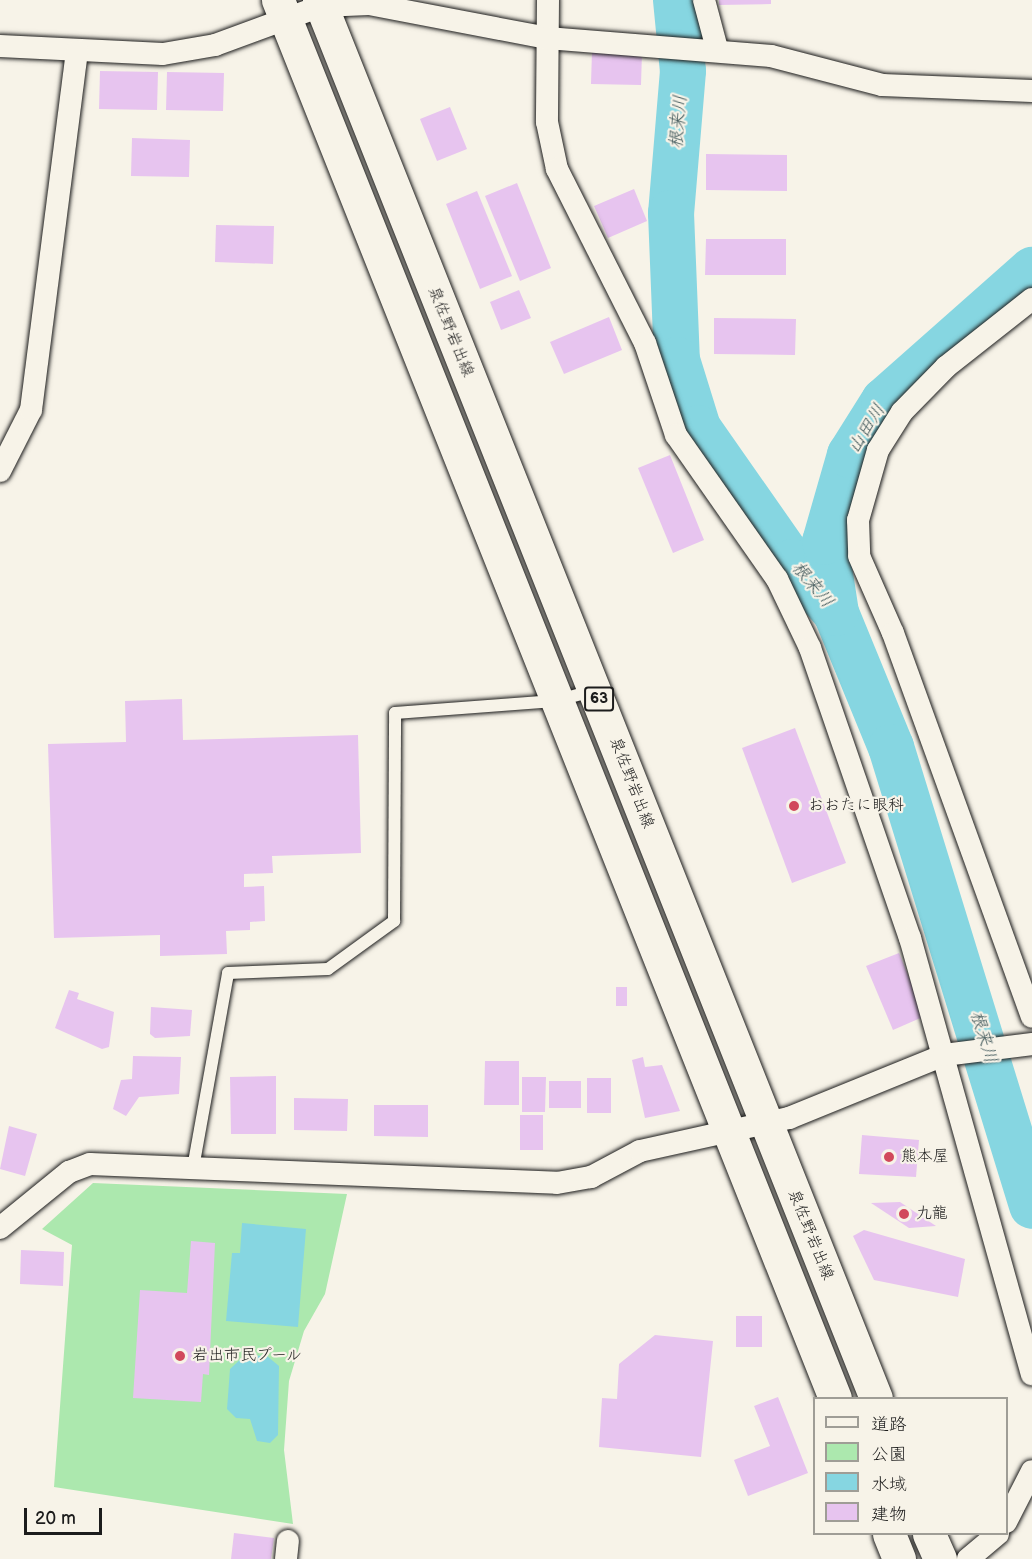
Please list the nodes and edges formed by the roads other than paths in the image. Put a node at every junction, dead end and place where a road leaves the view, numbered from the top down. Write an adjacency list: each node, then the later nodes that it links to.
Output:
1 (548, 0): 5 (street)
2 (704, 0): 7 (street)
3 (320, 3): 4 (street); 5 (street); 12 (main road, 泉佐野岩出線 / 63)
4 (281, 10): 8 (street); 13 (main road, 63)
5 (547, 38): 7 (street); 16 (street)
6 (0, 46): 8 (street)
7 (710, 48): 9 (street)
8 (77, 51): 11 (street)
9 (1032, 91)
10 (1032, 298): 14 (street)
11 (0, 471)
12 (596, 690): 13 (lane); 17 (main road, 泉佐野岩出線 / 63)
13 (555, 701): 18 (main road, 63); 19 (lane)
14 (1032, 1017)
15 (1027, 1045): 16 (street)
16 (944, 1055): 17 (street); 21 (street)
17 (765, 1124): 18 (street); 23 (main road, 泉佐野岩出線 / 63)
18 (728, 1131): 19 (street); 22 (main road, 63)
19 (193, 1168): 20 (street)
20 (0, 1227)
21 (1032, 1374)
22 (835, 1397)
23 (876, 1397)
24 (1032, 1471): 25 (street)
25 (1008, 1518)
26 (890, 1535): 29 (main road)
27 (931, 1535): 30 (main road)
28 (996, 1535): 31 (street)
29 (899, 1559)
30 (939, 1559)
31 (968, 1559)

